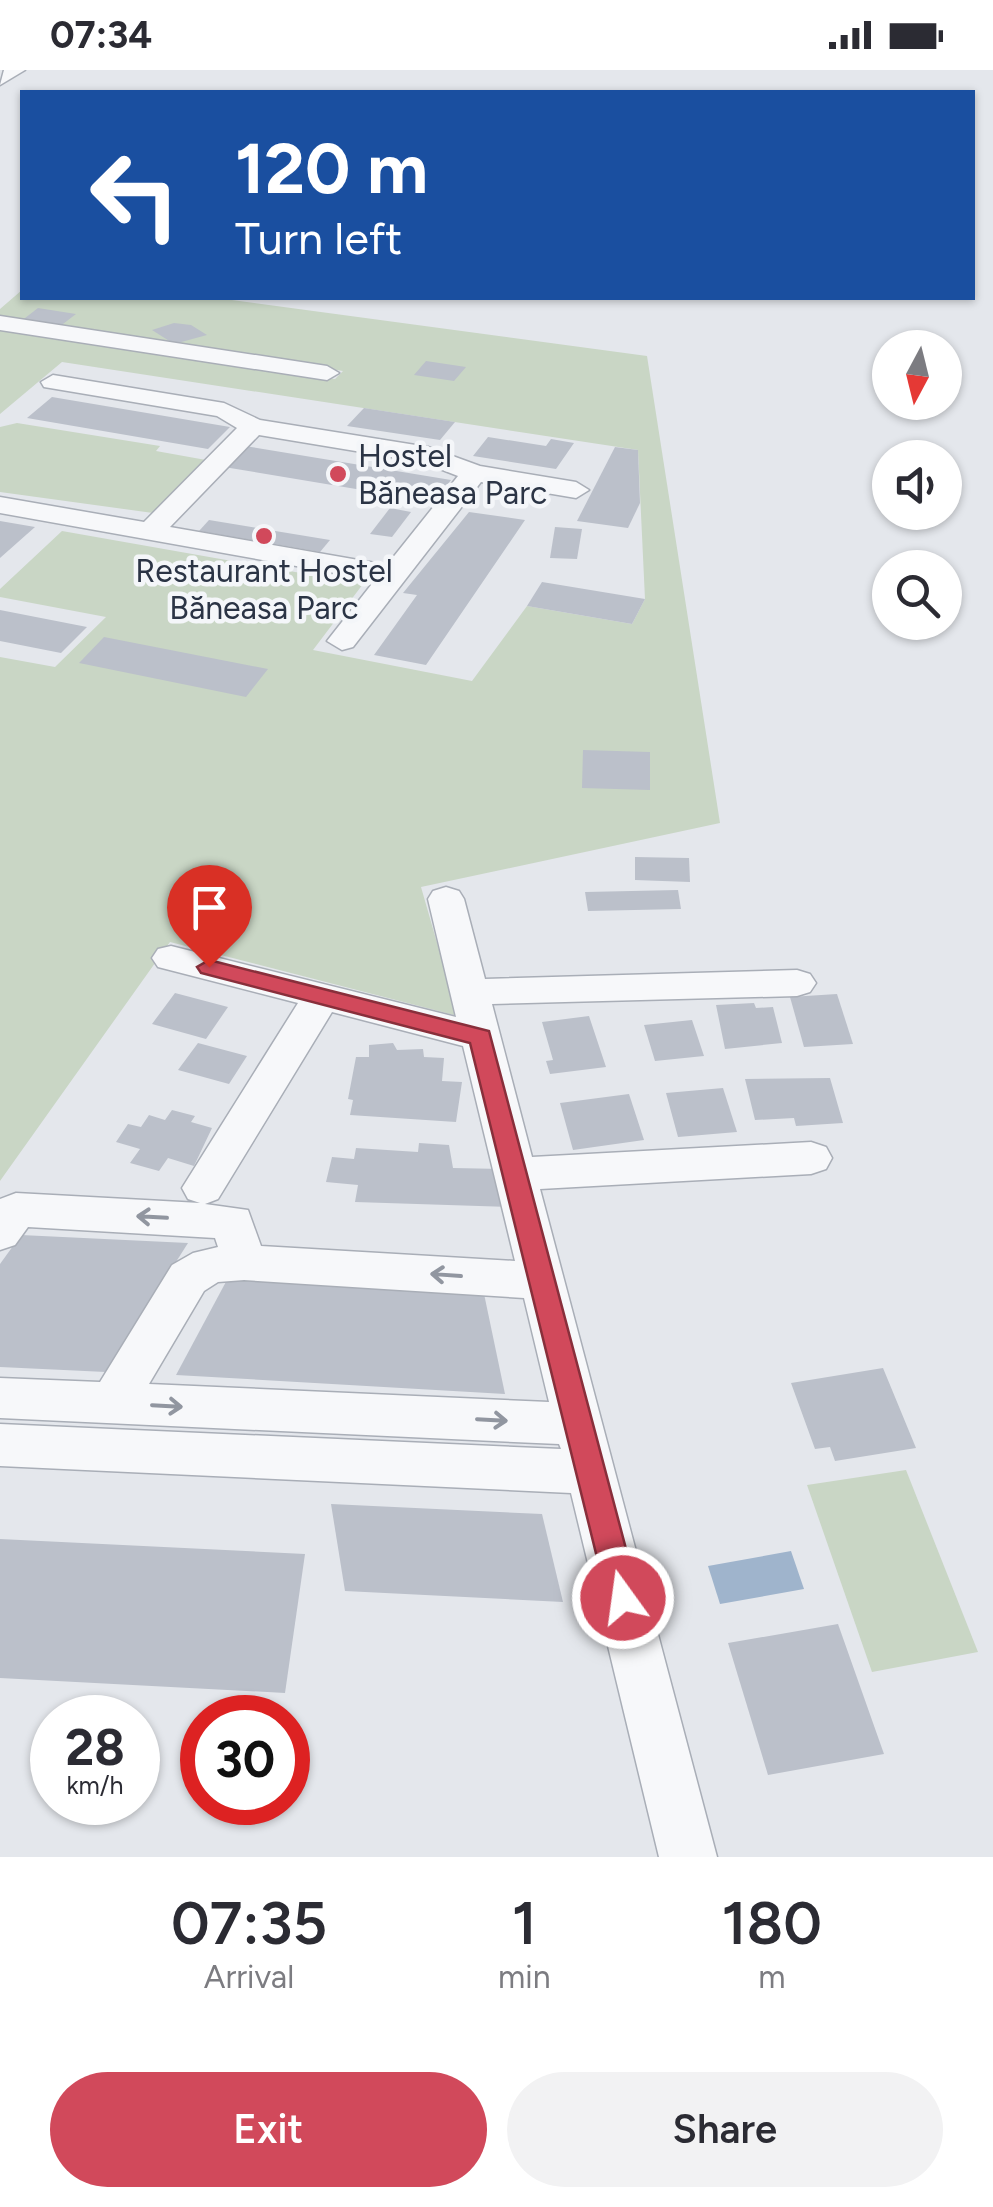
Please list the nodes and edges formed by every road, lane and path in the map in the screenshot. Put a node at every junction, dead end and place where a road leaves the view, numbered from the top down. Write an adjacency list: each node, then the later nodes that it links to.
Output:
1 (16, 70): 2 (street)
2 (0, 80)
3 (0, 323): 4 (street)
4 (327, 373)
5 (54, 382): 6 (street)
6 (253, 426): 7 (street); 10 (street)
7 (474, 473): 8 (street); 11 (street)
8 (576, 490)
9 (0, 504): 10 (street)
10 (151, 531): 11 (street)
11 (394, 574): 12 (street)
12 (342, 640)
13 (446, 899): 16 (street)
14 (171, 958): 17 (street)
15 (797, 983): 16 (street)
16 (469, 992): 18 (street)
17 (322, 997): 18 (street); 21 (street)
18 (481, 1037): 20 (street)
19 (811, 1158): 20 (street)
20 (515, 1174): 24 (street)
21 (203, 1188)
22 (0, 1233): 23 (street, one-way to 22)
23 (244, 1262): 24 (street, one-way to 23); 26 (street)
24 (543, 1281): 27 (street)
25 (0, 1398): 26 (street)
26 (113, 1403): 27 (street, one-way to 27)
27 (579, 1424): 29 (street)
28 (0, 1445): 29 (street)
29 (591, 1472): 30 (street)
30 (688, 1857)

